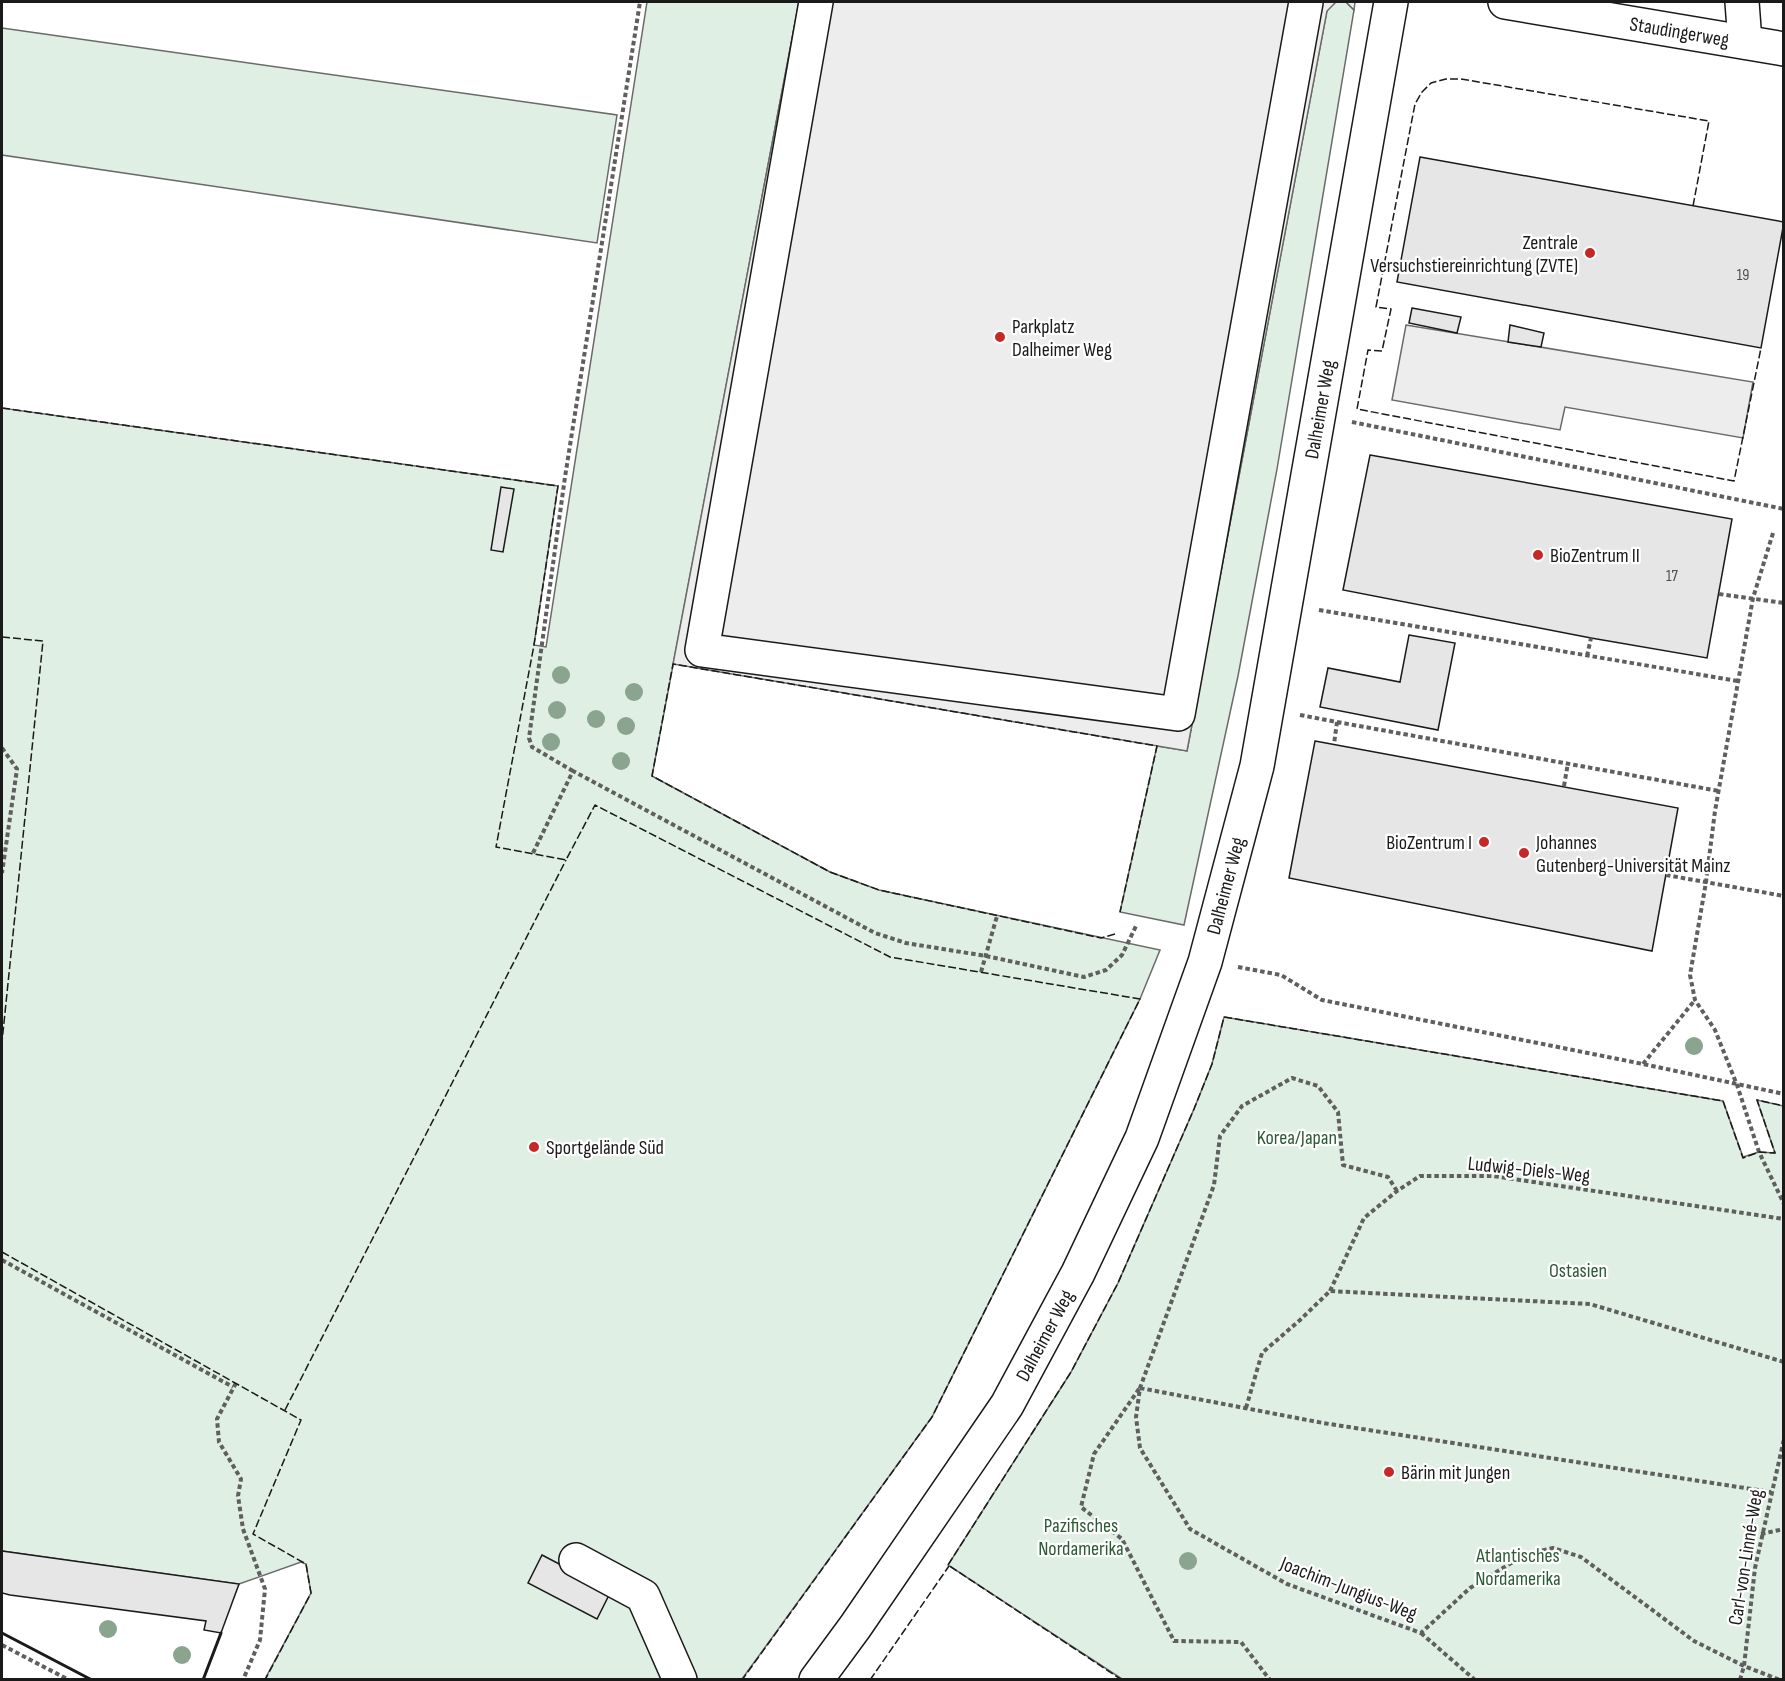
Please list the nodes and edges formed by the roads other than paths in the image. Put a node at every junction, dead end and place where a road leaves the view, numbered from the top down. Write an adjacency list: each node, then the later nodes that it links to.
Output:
1 (816, 2): 2 (street)
2 (1306, 2)
3 (1391, 2): 10 (street, Dalheimer Weg)
4 (1505, 2): 6 (street, Staudingerweg)
5 (1742, 2): 6 (street)
6 (1745, 42): 7 (street, Staudingerweg)
7 (1784, 49)
8 (576, 1560): 9 (street)
9 (680, 1680)
10 (816, 1680)

